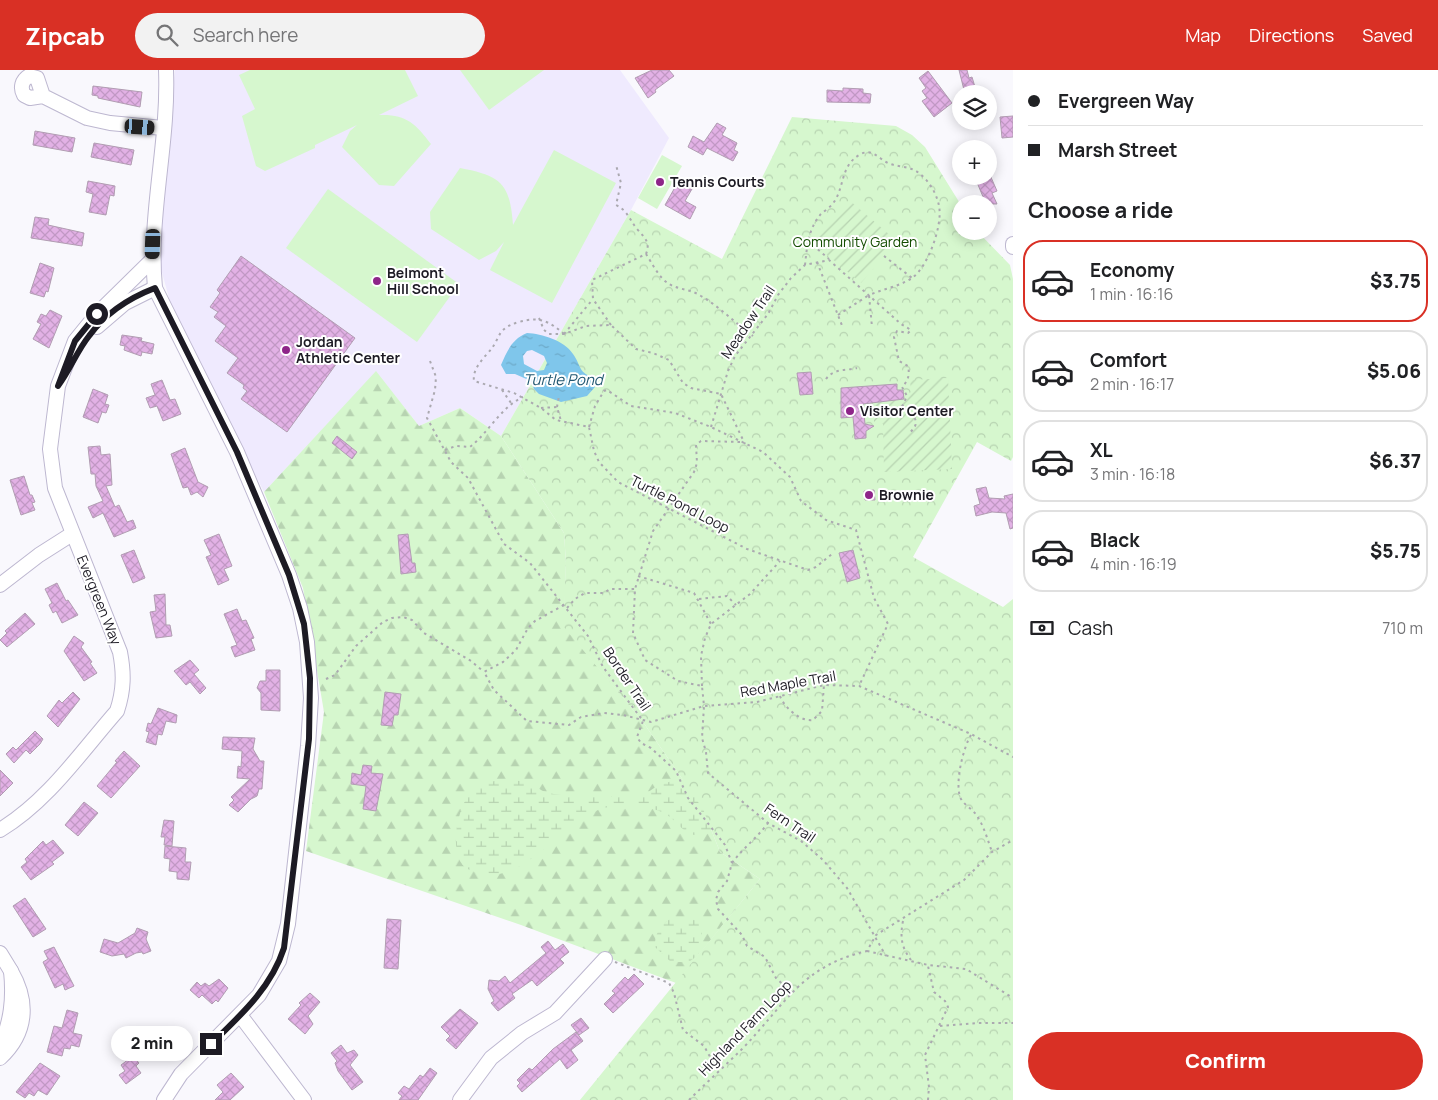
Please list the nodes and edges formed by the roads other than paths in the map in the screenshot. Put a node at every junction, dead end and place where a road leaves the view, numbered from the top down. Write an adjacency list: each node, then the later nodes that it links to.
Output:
1 (166, 70): 3 (street)
2 (43, 96): 3 (street)
3 (163, 128): 4 (street)
4 (152, 260): 5 (street); 6 (street, Evergreen Way)
5 (155, 288): 6 (street, Evergreen Way); 13 (street)
6 (58, 386): 7 (street, Evergreen Way)
7 (72, 534): 8 (street); 9 (street, Evergreen Way)
8 (0, 585)
9 (0, 830)
10 (0, 953): 12 (street)
11 (605, 959): 18 (street)
12 (11, 972): 14 (street); 15 (street)
13 (240, 1015): 16 (street); 17 (street)
14 (0, 1047)
15 (0, 1058)
16 (164, 1100)
17 (304, 1100)
18 (460, 1100)

